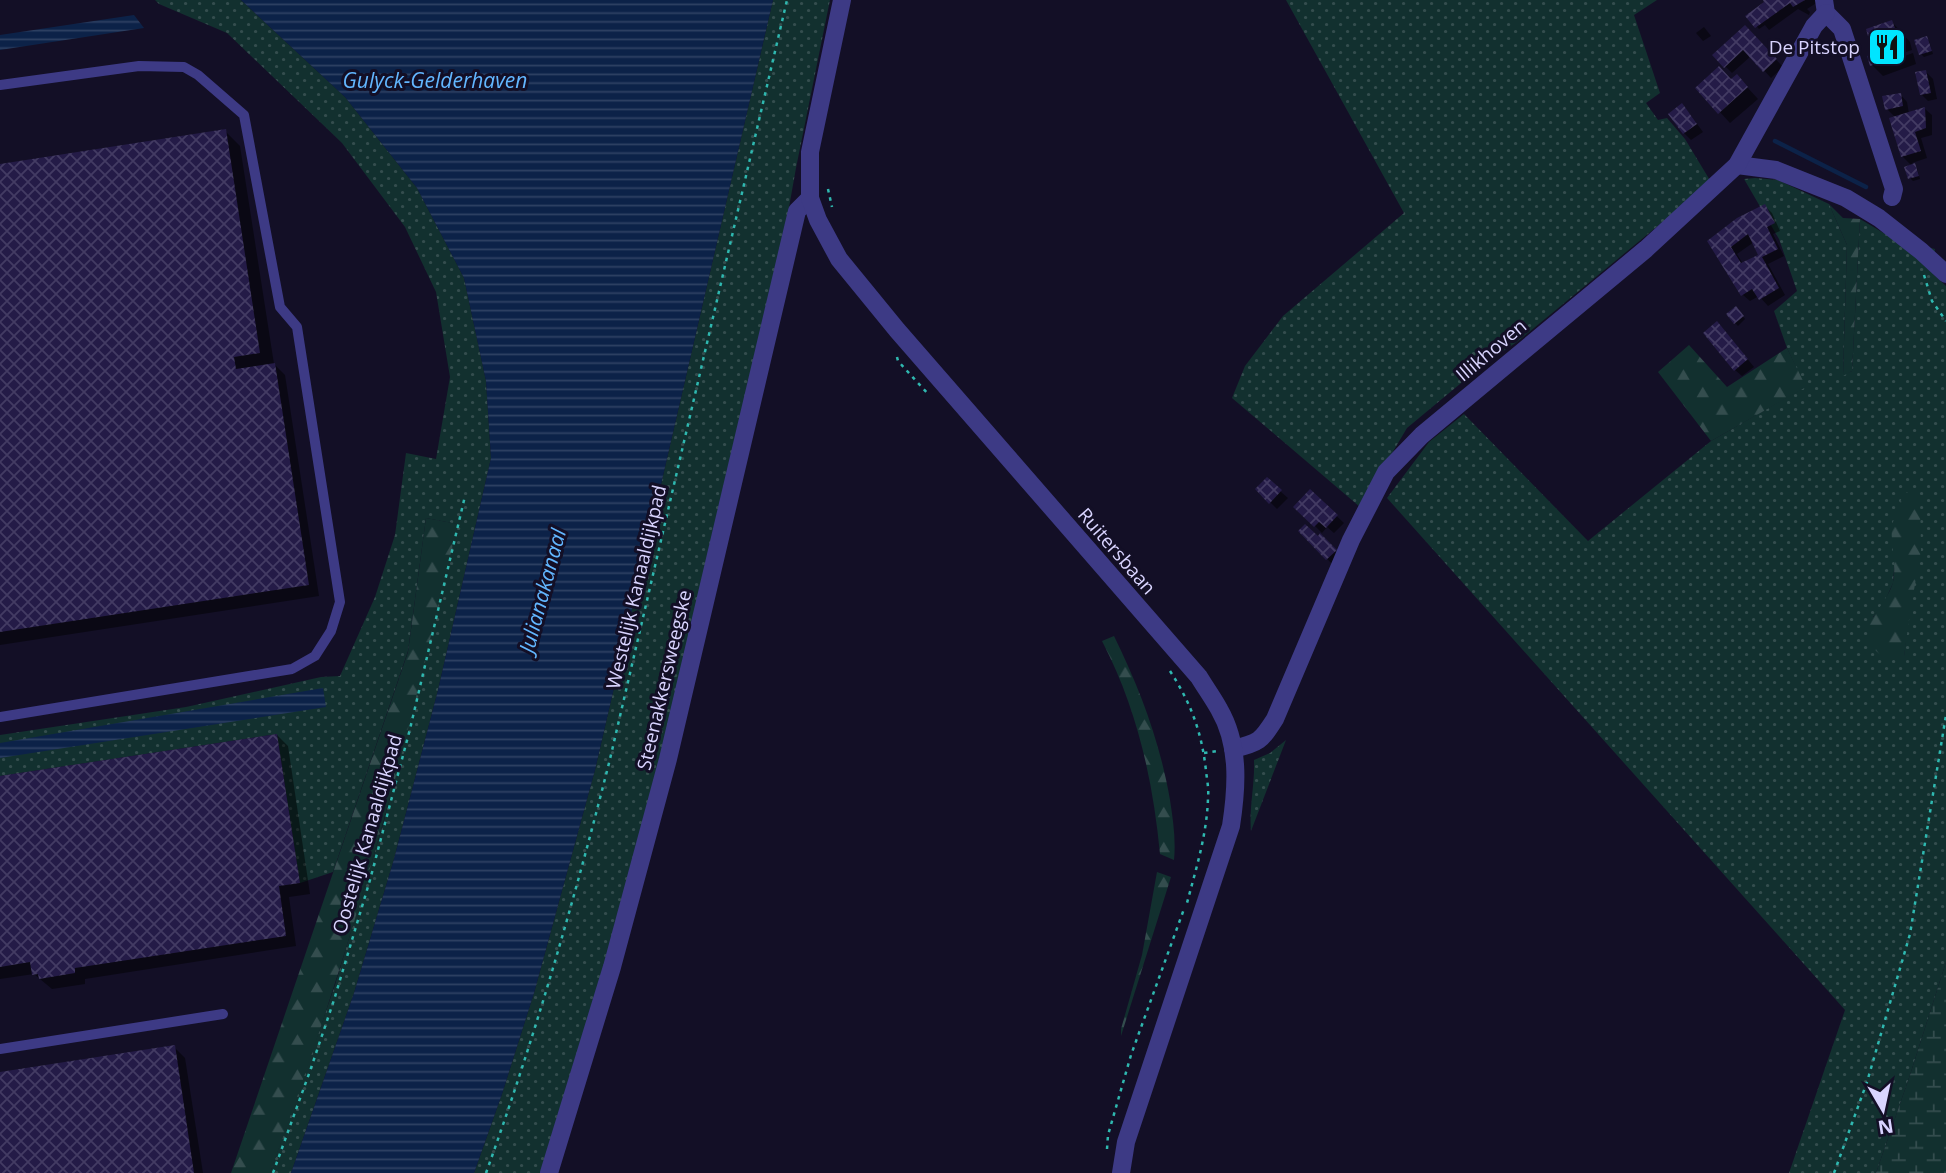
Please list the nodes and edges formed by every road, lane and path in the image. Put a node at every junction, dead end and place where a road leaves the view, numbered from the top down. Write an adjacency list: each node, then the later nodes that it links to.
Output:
1 (787, 0): 24 (path, Westelijk Kanaaldijkpad)
2 (842, 0): 8 (street, Ruitersbaan)
3 (1825, 7): 5 (street, Illikhoven); 7 (street, Illikhoven)
4 (0, 85): 18 (lane)
5 (1737, 165): 10 (street); 19 (street, Illikhoven)
6 (827, 186): 9 (path)
7 (1892, 197)
8 (810, 198): 13 (street, Ruitersbaan); 25 (street, Steenakkersweegske)
9 (834, 211)
10 (1921, 251): 11 (street); 12 (path)
11 (1946, 274)
12 (1946, 320)
13 (897, 330): 14 (path); 19 (street, Ruitersbaan)
14 (935, 400)
15 (465, 496): 23 (path, Oostelijk Kanaaldijkpad)
16 (1166, 664): 22 (path)
17 (1946, 715): 27 (path)
18 (0, 717)
19 (1233, 748): 26 (street, Ruitersbaan)
20 (223, 1014): 21 (lane)
21 (0, 1049)
22 (1105, 1160)
23 (273, 1173)
24 (486, 1173)
25 (549, 1173)
26 (1121, 1173)
27 (1834, 1173)

